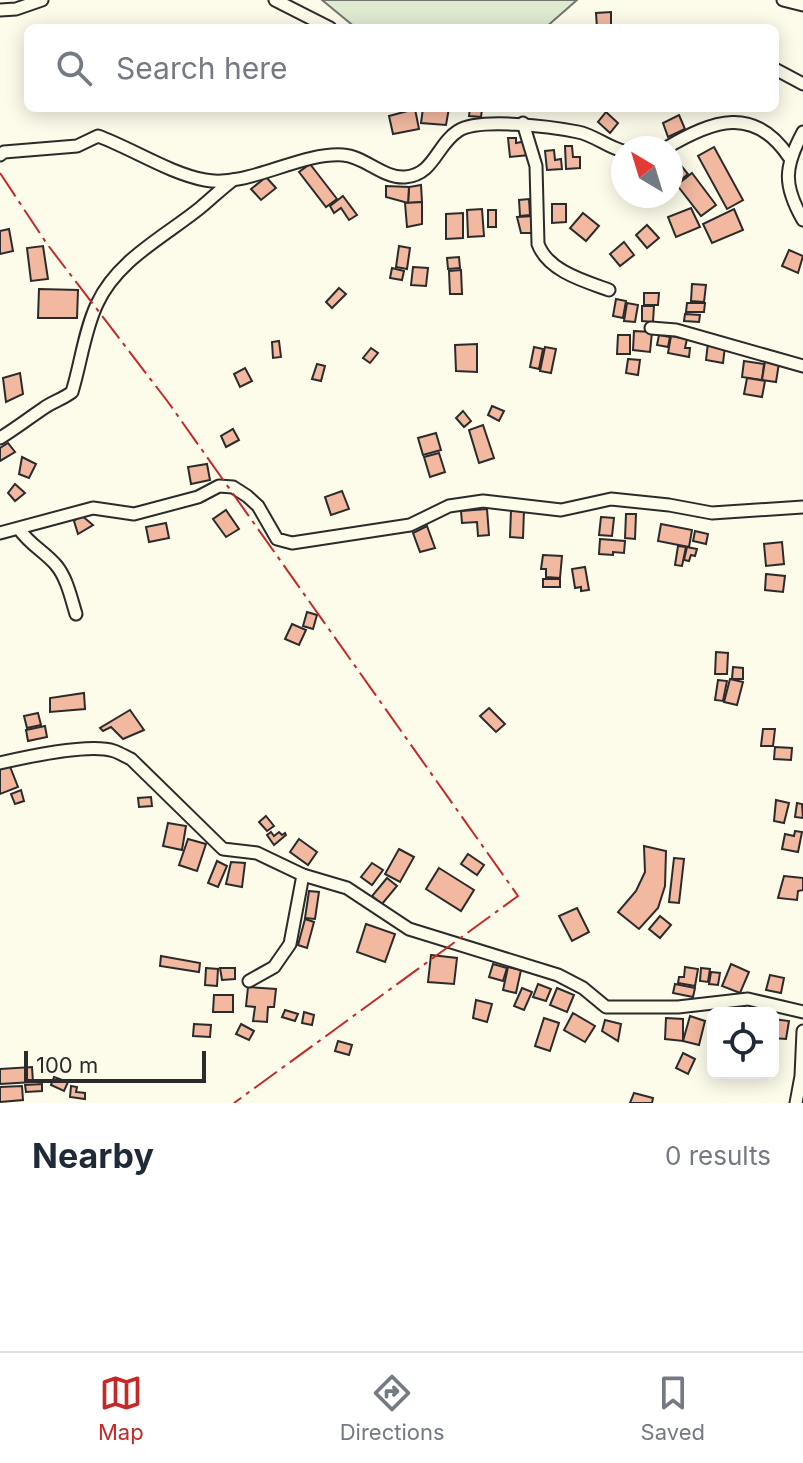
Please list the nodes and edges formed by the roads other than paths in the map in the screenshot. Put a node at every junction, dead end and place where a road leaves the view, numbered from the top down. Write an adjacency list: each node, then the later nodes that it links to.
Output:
1 (42, 0): 5 (street)
2 (275, 0): 6 (street)
3 (783, 0): 4 (street)
4 (803, 5)
5 (0, 10)
6 (322, 24)
7 (779, 71): 8 (street)
8 (803, 84)
9 (523, 123): 12 (street); 15 (street); 17 (street)
10 (803, 132): 14 (street)
11 (683, 138): 14 (street)
12 (611, 148)
13 (0, 155): 15 (street)
14 (789, 157): 16 (street)
15 (235, 178): 20 (street)
16 (803, 220)
17 (609, 290)
18 (651, 328): 19 (street)
19 (803, 366)
20 (0, 438)
21 (803, 507): 22 (street)
22 (19, 529): 23 (street); 24 (street)
23 (0, 533)
24 (76, 614)
25 (0, 763): 26 (street)
26 (303, 875): 27 (street); 28 (street)
27 (249, 981)
28 (803, 1012)
29 (803, 1031): 30 (street)
30 (796, 1103)

